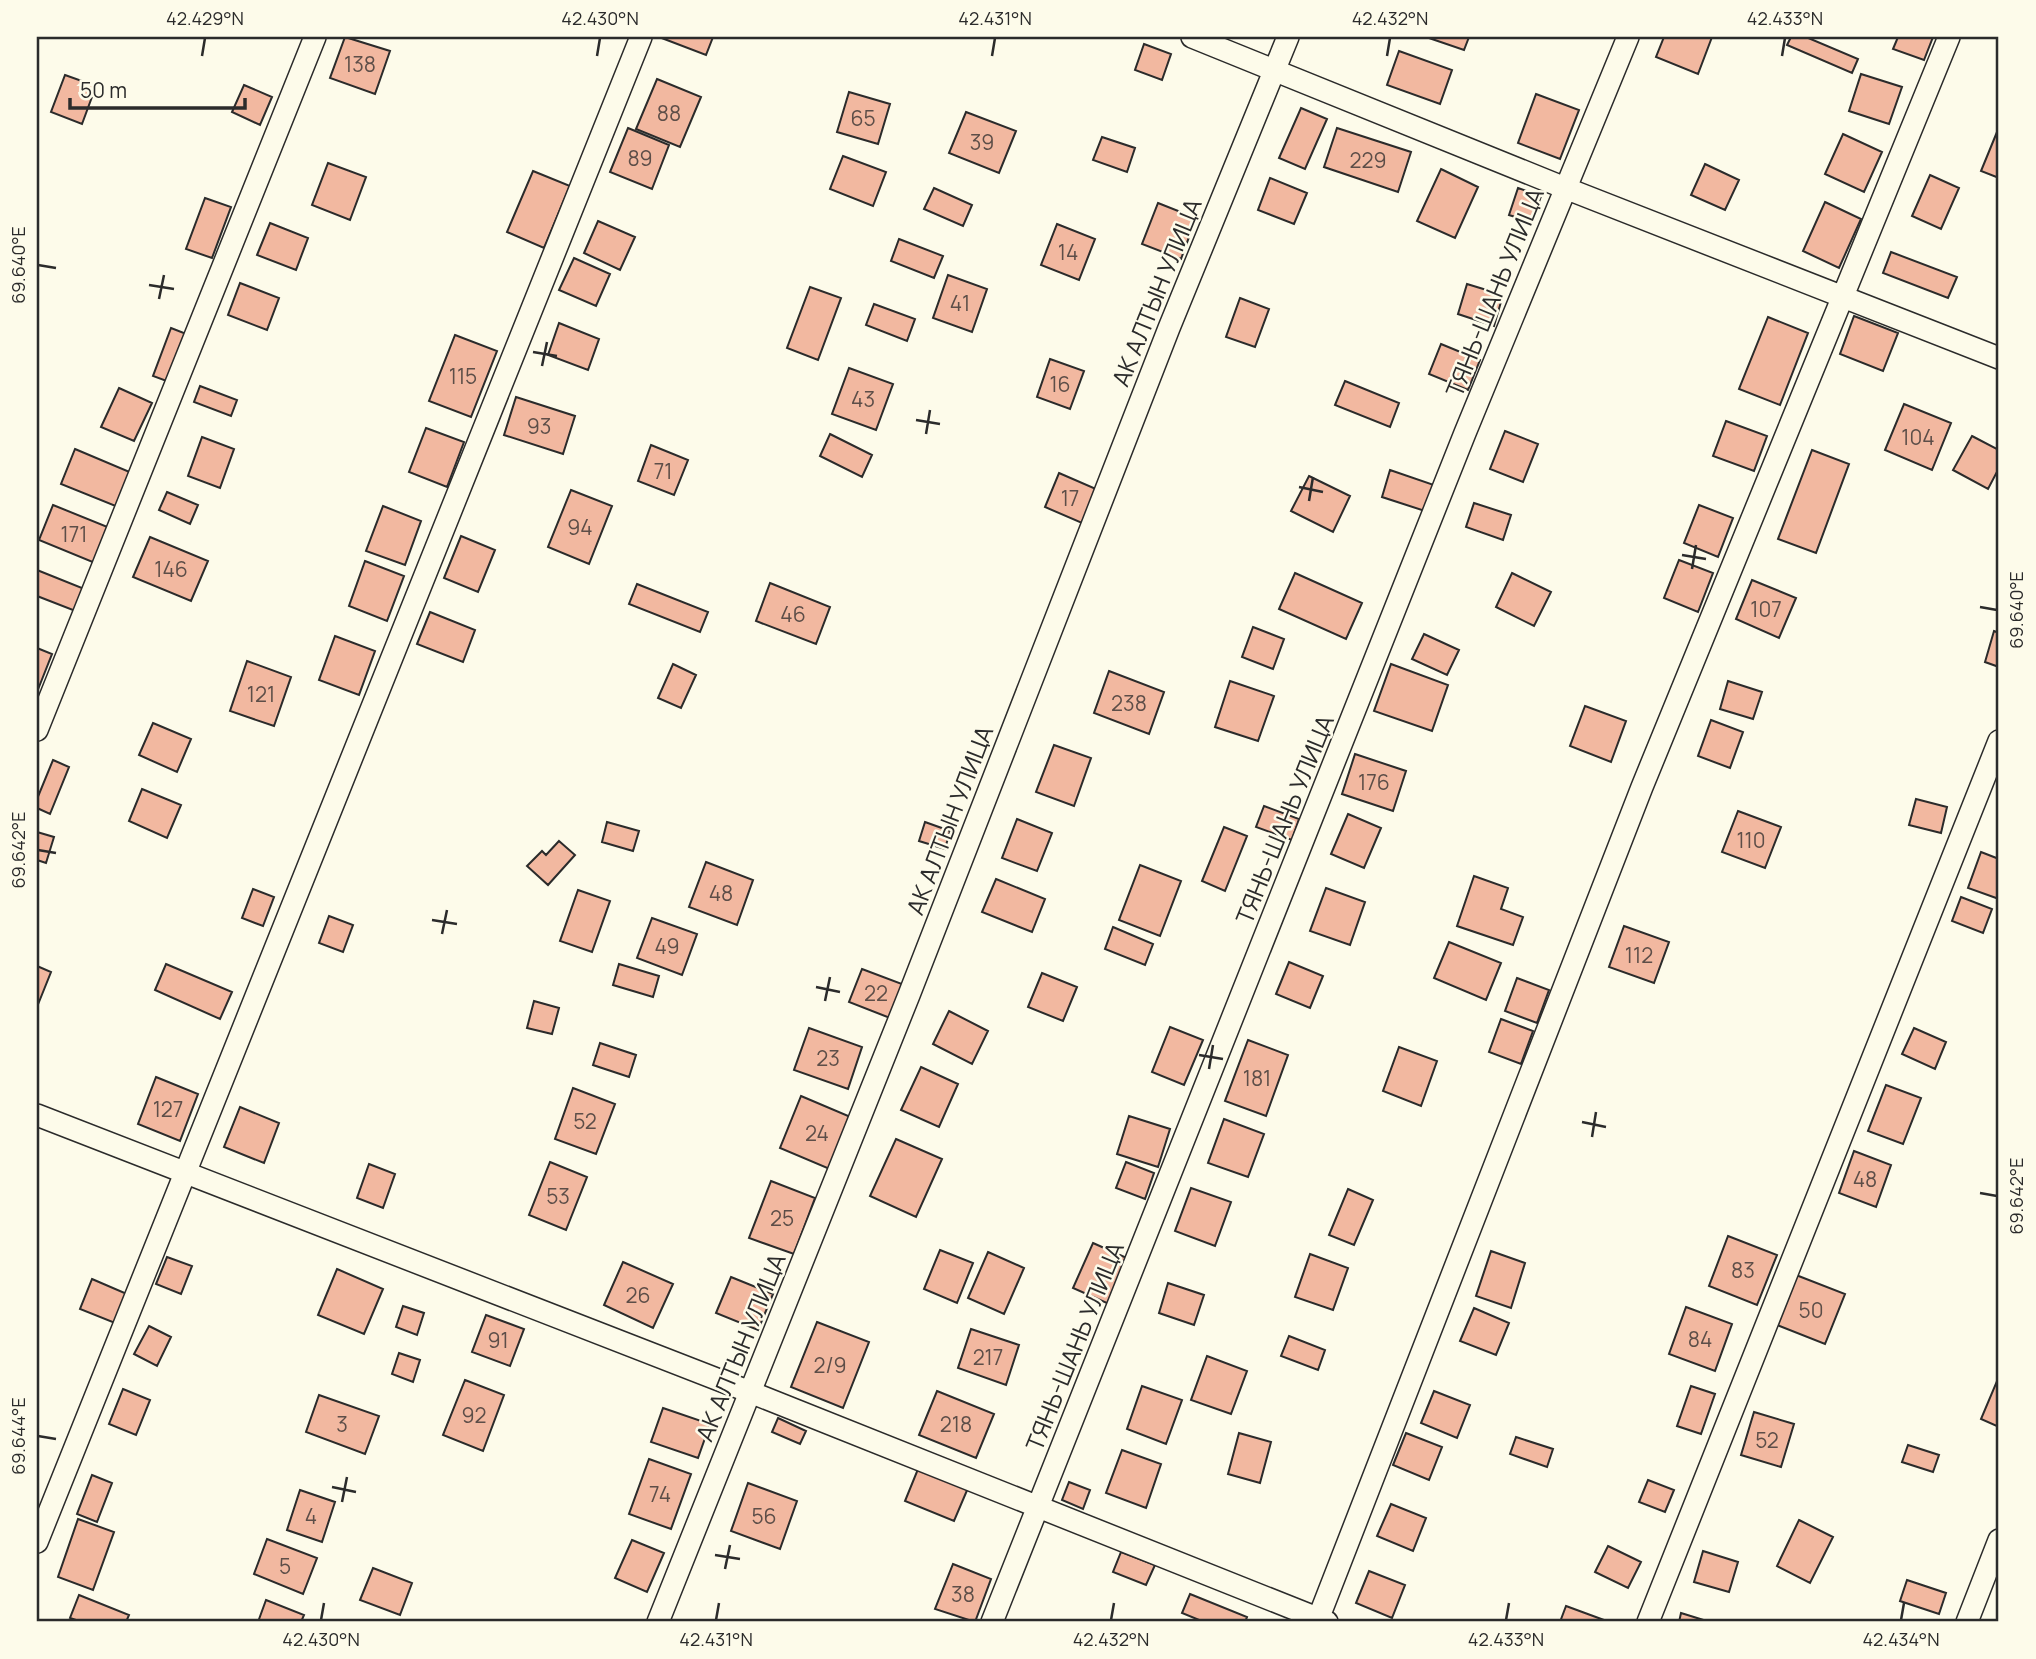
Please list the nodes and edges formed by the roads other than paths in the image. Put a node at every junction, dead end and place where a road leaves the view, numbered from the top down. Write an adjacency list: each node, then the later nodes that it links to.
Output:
1 (315, 37): 11 (street)
2 (641, 37): 14 (street)
3 (1192, 37): 7 (street)
4 (1288, 37): 7 (street, АК АЛТЫН УЛИЦА)
5 (1628, 37): 8 (street, ТЯНЬ-ШАНЬ УЛИЦА)
6 (1949, 37): 9 (street)
7 (1275, 69): 8 (street); 15 (street, АК АЛТЫН УЛИЦА)
8 (1565, 188): 9 (street); 16 (street, ТЯНЬ-ШАНЬ УЛИЦА)
9 (1843, 296): 10 (street); 19 (street)
10 (1999, 358)
11 (37, 730)
12 (1999, 741): 22 (street)
13 (37, 1115): 14 (street)
14 (187, 1173): 15 (street); 18 (street)
15 (750, 1392): 16 (street); 20 (street, АК АЛТЫН УЛИЦА)
16 (1037, 1507): 19 (street); 21 (street, ТЯНЬ-ШАНЬ УЛИЦА)
17 (1999, 1540): 23 (street)
18 (37, 1542)
19 (1321, 1621)
20 (658, 1622)
21 (992, 1622)
22 (1648, 1622)
23 (1967, 1622)

